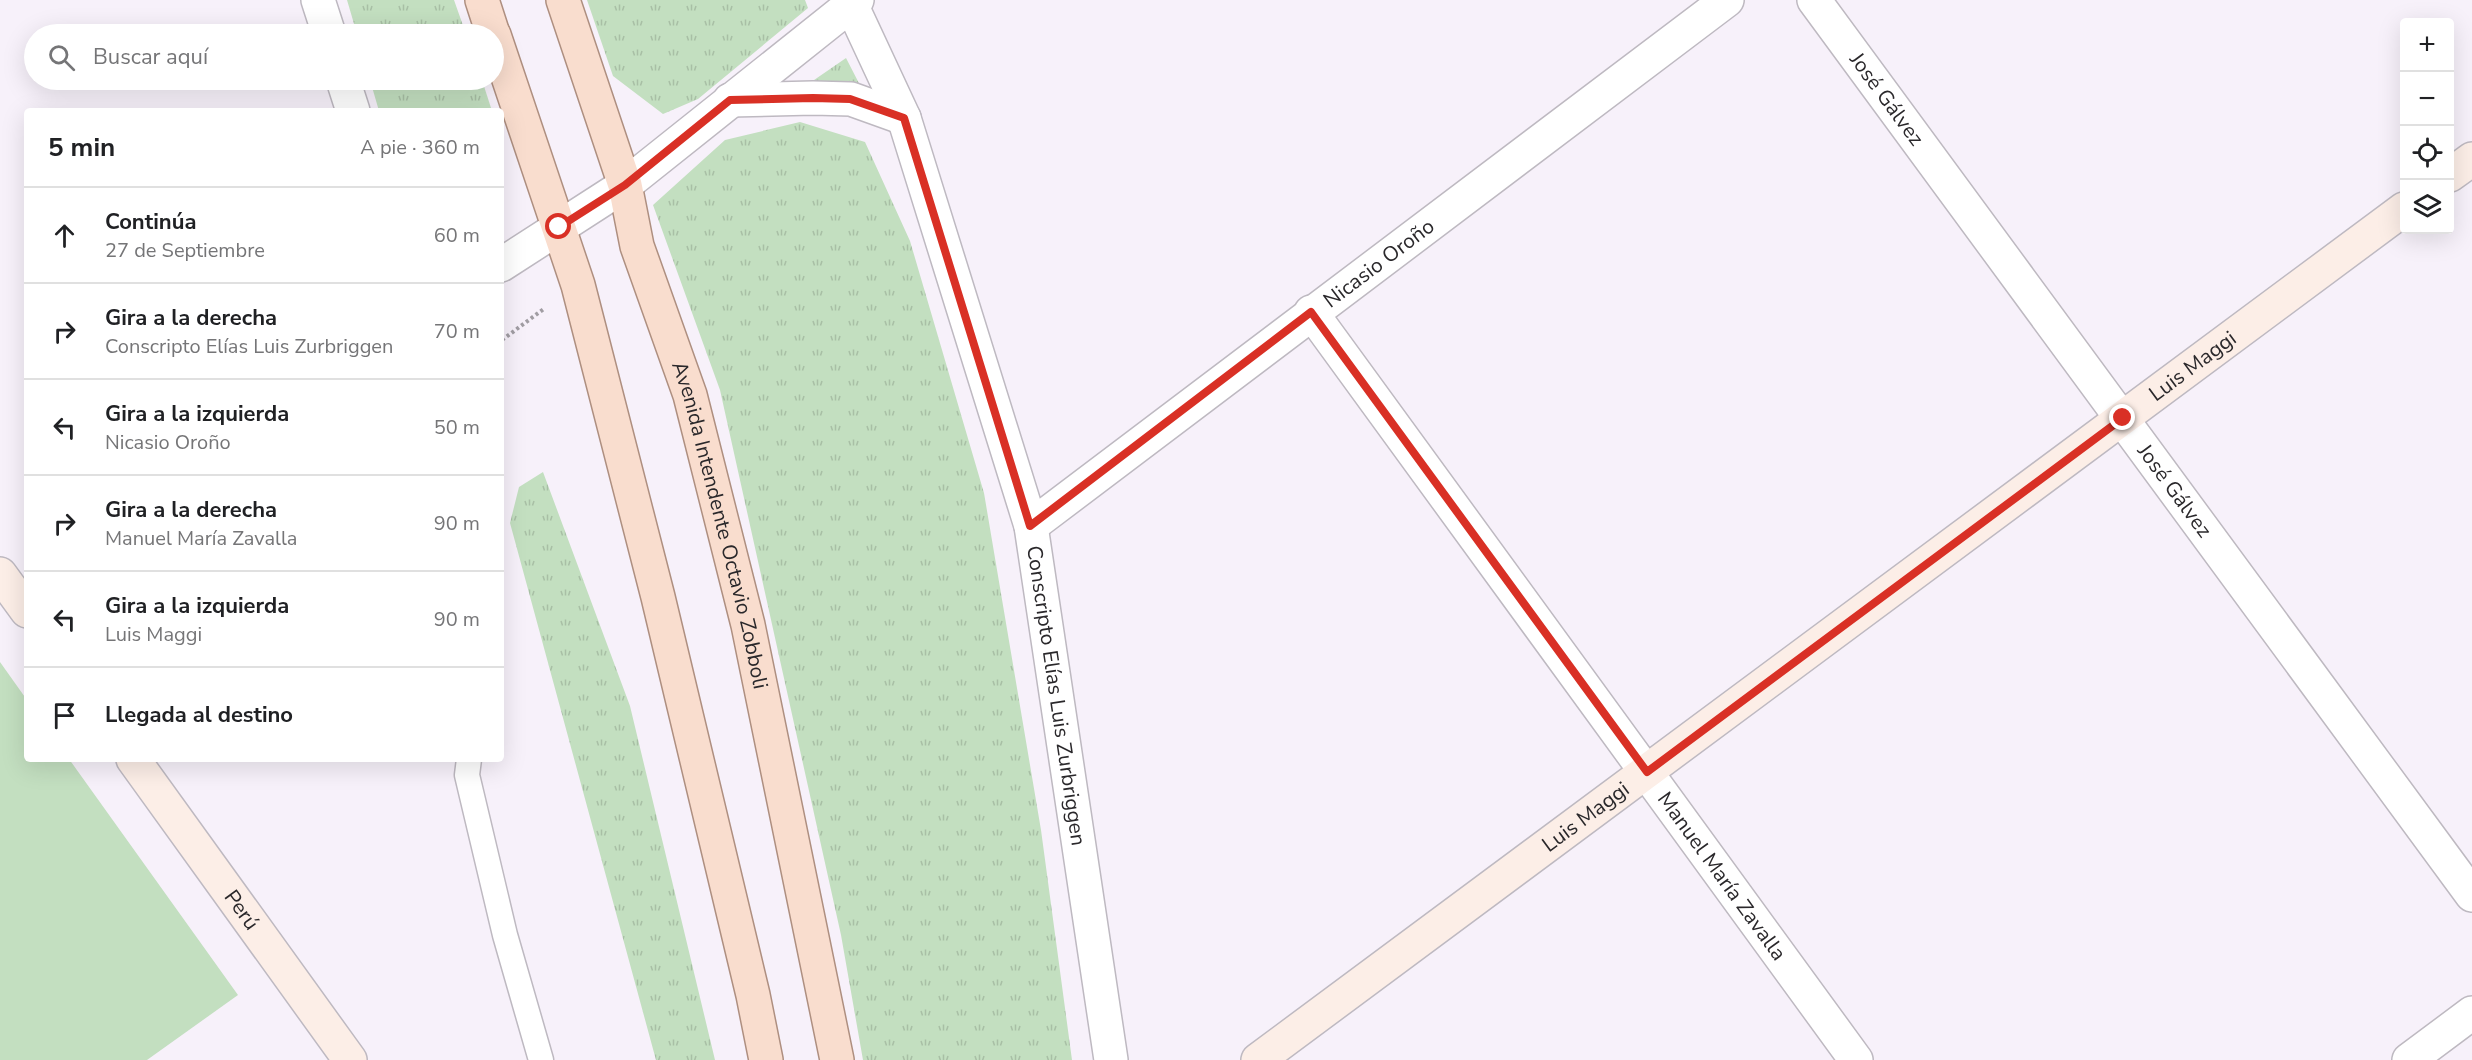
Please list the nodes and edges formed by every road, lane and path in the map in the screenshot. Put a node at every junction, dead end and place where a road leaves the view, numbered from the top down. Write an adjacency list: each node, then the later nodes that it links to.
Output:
1 (318, 0): 7 (street)
2 (482, 0): 8 (main road)
3 (563, 0): 16 (main road, Avenida Intendente Octavio Zobboli)
4 (1727, 0): 21 (street, Nicasio Oroño)
5 (1814, 0): 23 (street, José Gálvez)
6 (853, 1): 11 (street); 13 (street, Conscripto Elías Luis Zurbriggen)
7 (326, 24)
8 (490, 24)
9 (504, 67): 18 (main road)
10 (346, 90): 12 (street)
11 (730, 100): 13 (street); 16 (street)
12 (352, 108)
13 (904, 118): 24 (street, Conscripto Elías Luis Zurbriggen)
14 (2472, 159): 15 (street)
15 (2454, 173)
16 (625, 185): 18 (street); 35 (main road, Avenida Intendente Octavio Zobboli)
17 (2400, 212): 23 (street, Luis Maggi)
18 (559, 227): 19 (street); 34 (main road)
19 (504, 263)
20 (550, 304): 22 (path)
21 (1311, 312): 24 (street, Nicasio Oroño); 29 (street, Manuel María Zavalla)
22 (504, 338)
23 (2123, 418): 29 (street, Luis Maggi); 30 (street, José Gálvez)
24 (1030, 526): 36 (street, Conscripto Elías Luis Zurbriggen)
25 (0, 574): 26 (street)
26 (24, 607)
27 (135, 762): 32 (street, Perú)
28 (469, 762): 33 (lane)
29 (1647, 772): 37 (street, Luis Maggi); 38 (street, Manuel María Zavalla)
30 (2472, 895)
31 (2472, 1013): 39 (street)
32 (350, 1060)
33 (542, 1060)
34 (766, 1060)
35 (837, 1060)
36 (1111, 1060)
37 (1258, 1060)
38 (1856, 1060)
39 (2409, 1060)

